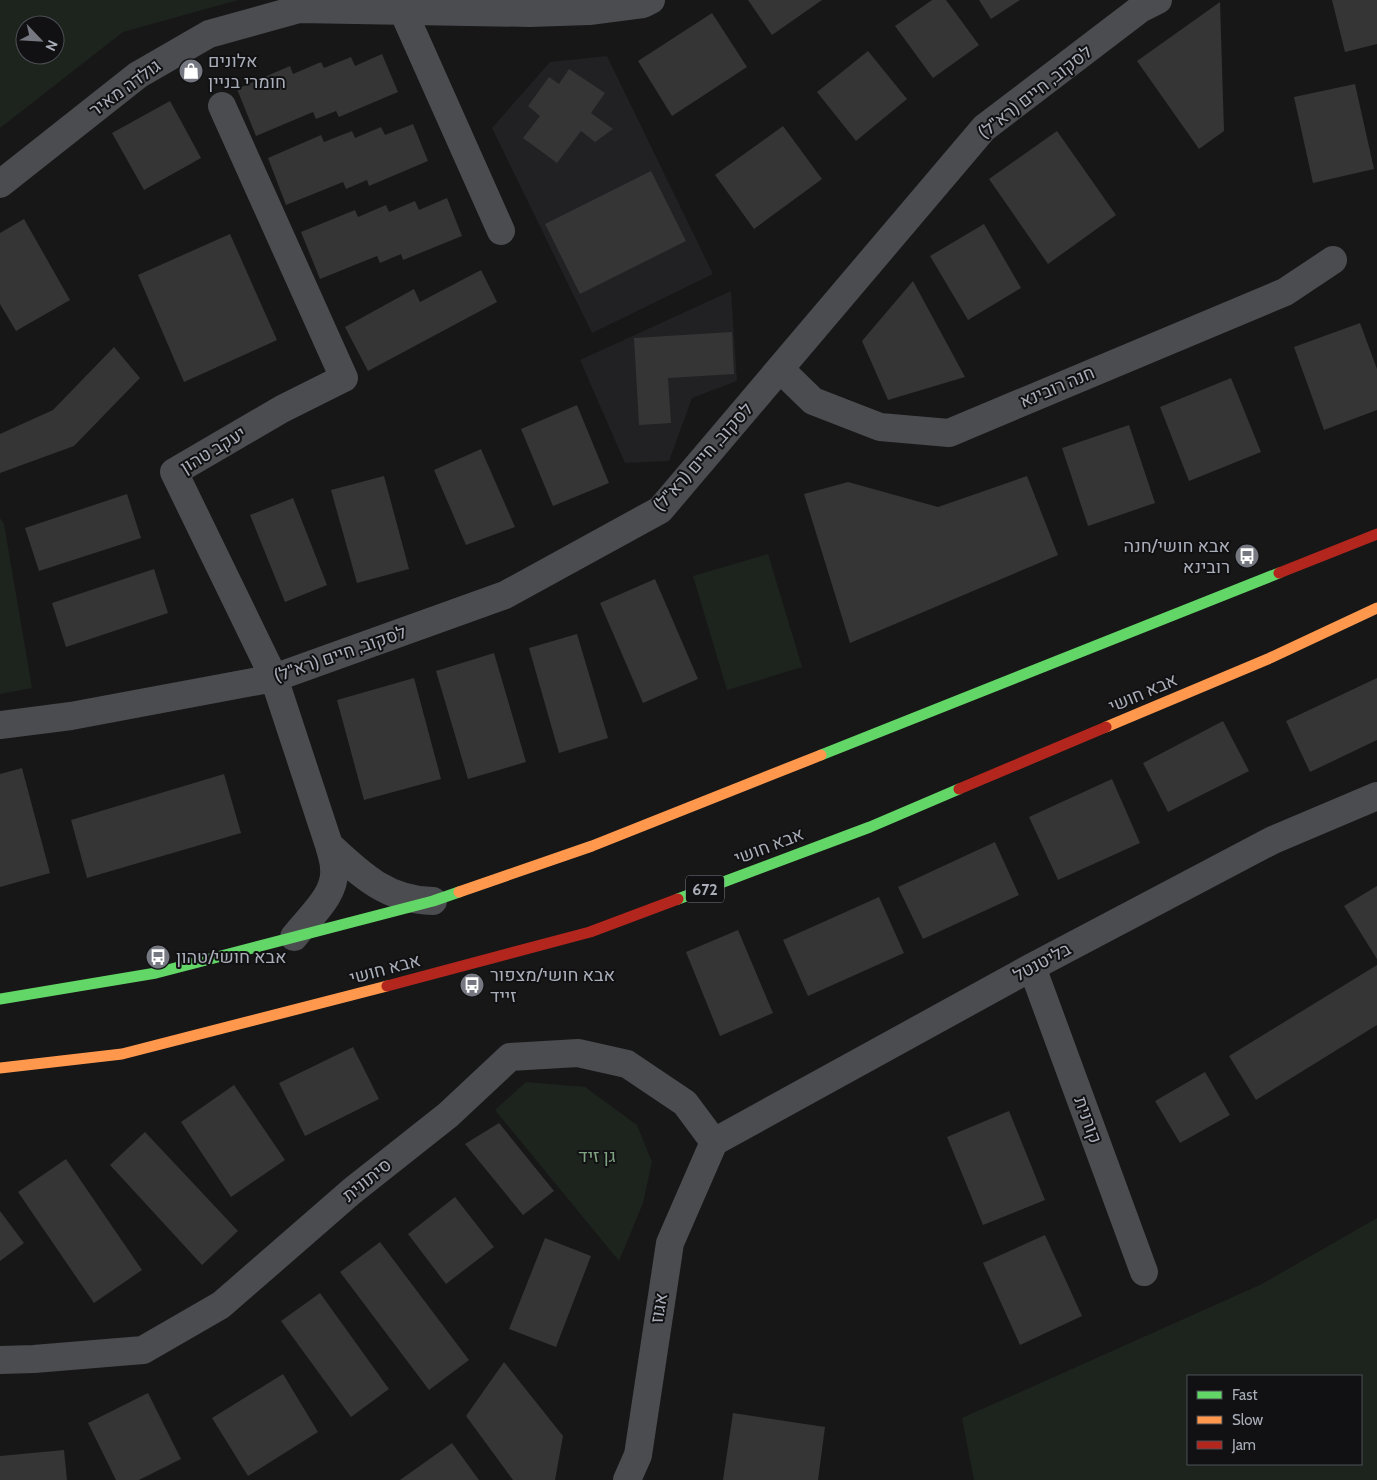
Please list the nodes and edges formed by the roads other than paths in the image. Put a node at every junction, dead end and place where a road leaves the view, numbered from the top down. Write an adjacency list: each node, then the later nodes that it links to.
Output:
1 (650, 0): 3 (street, גולדה מאיר)
2 (1158, 0): 8 (street, לסקוב, חיים (רא"ל))
3 (403, 11): 5 (street, גולדה מאיר); 6 (street)
4 (222, 106): 11 (street, יעקב טהון)
5 (0, 184)
6 (501, 231)
7 (1333, 260): 8 (street, חנה רובינא)
8 (780, 369): 11 (street, לסקוב, חיים (רא"ל))
9 (1377, 534): 15 (main road)
10 (1377, 608): 19 (main road, אבא חושי / 672)
11 (274, 678): 12 (street, לסקוב, חיים (רא"ל)); 14 (street, יעקב טהון)
12 (0, 725)
13 (1377, 796): 17 (street, בליטנטל)
14 (329, 845): 15 (street, יעקב טהון); 16 (street, יעקב טהון)
15 (433, 901): 16 (main road)
16 (294, 937): 18 (main road)
17 (1032, 967): 20 (street, בליטנטל); 21 (street, קורנית)
18 (0, 998)
19 (0, 1068)
20 (714, 1142): 22 (street, סיתונית); 23 (street, אגוז)
21 (1144, 1272)
22 (0, 1360)
23 (627, 1480)

